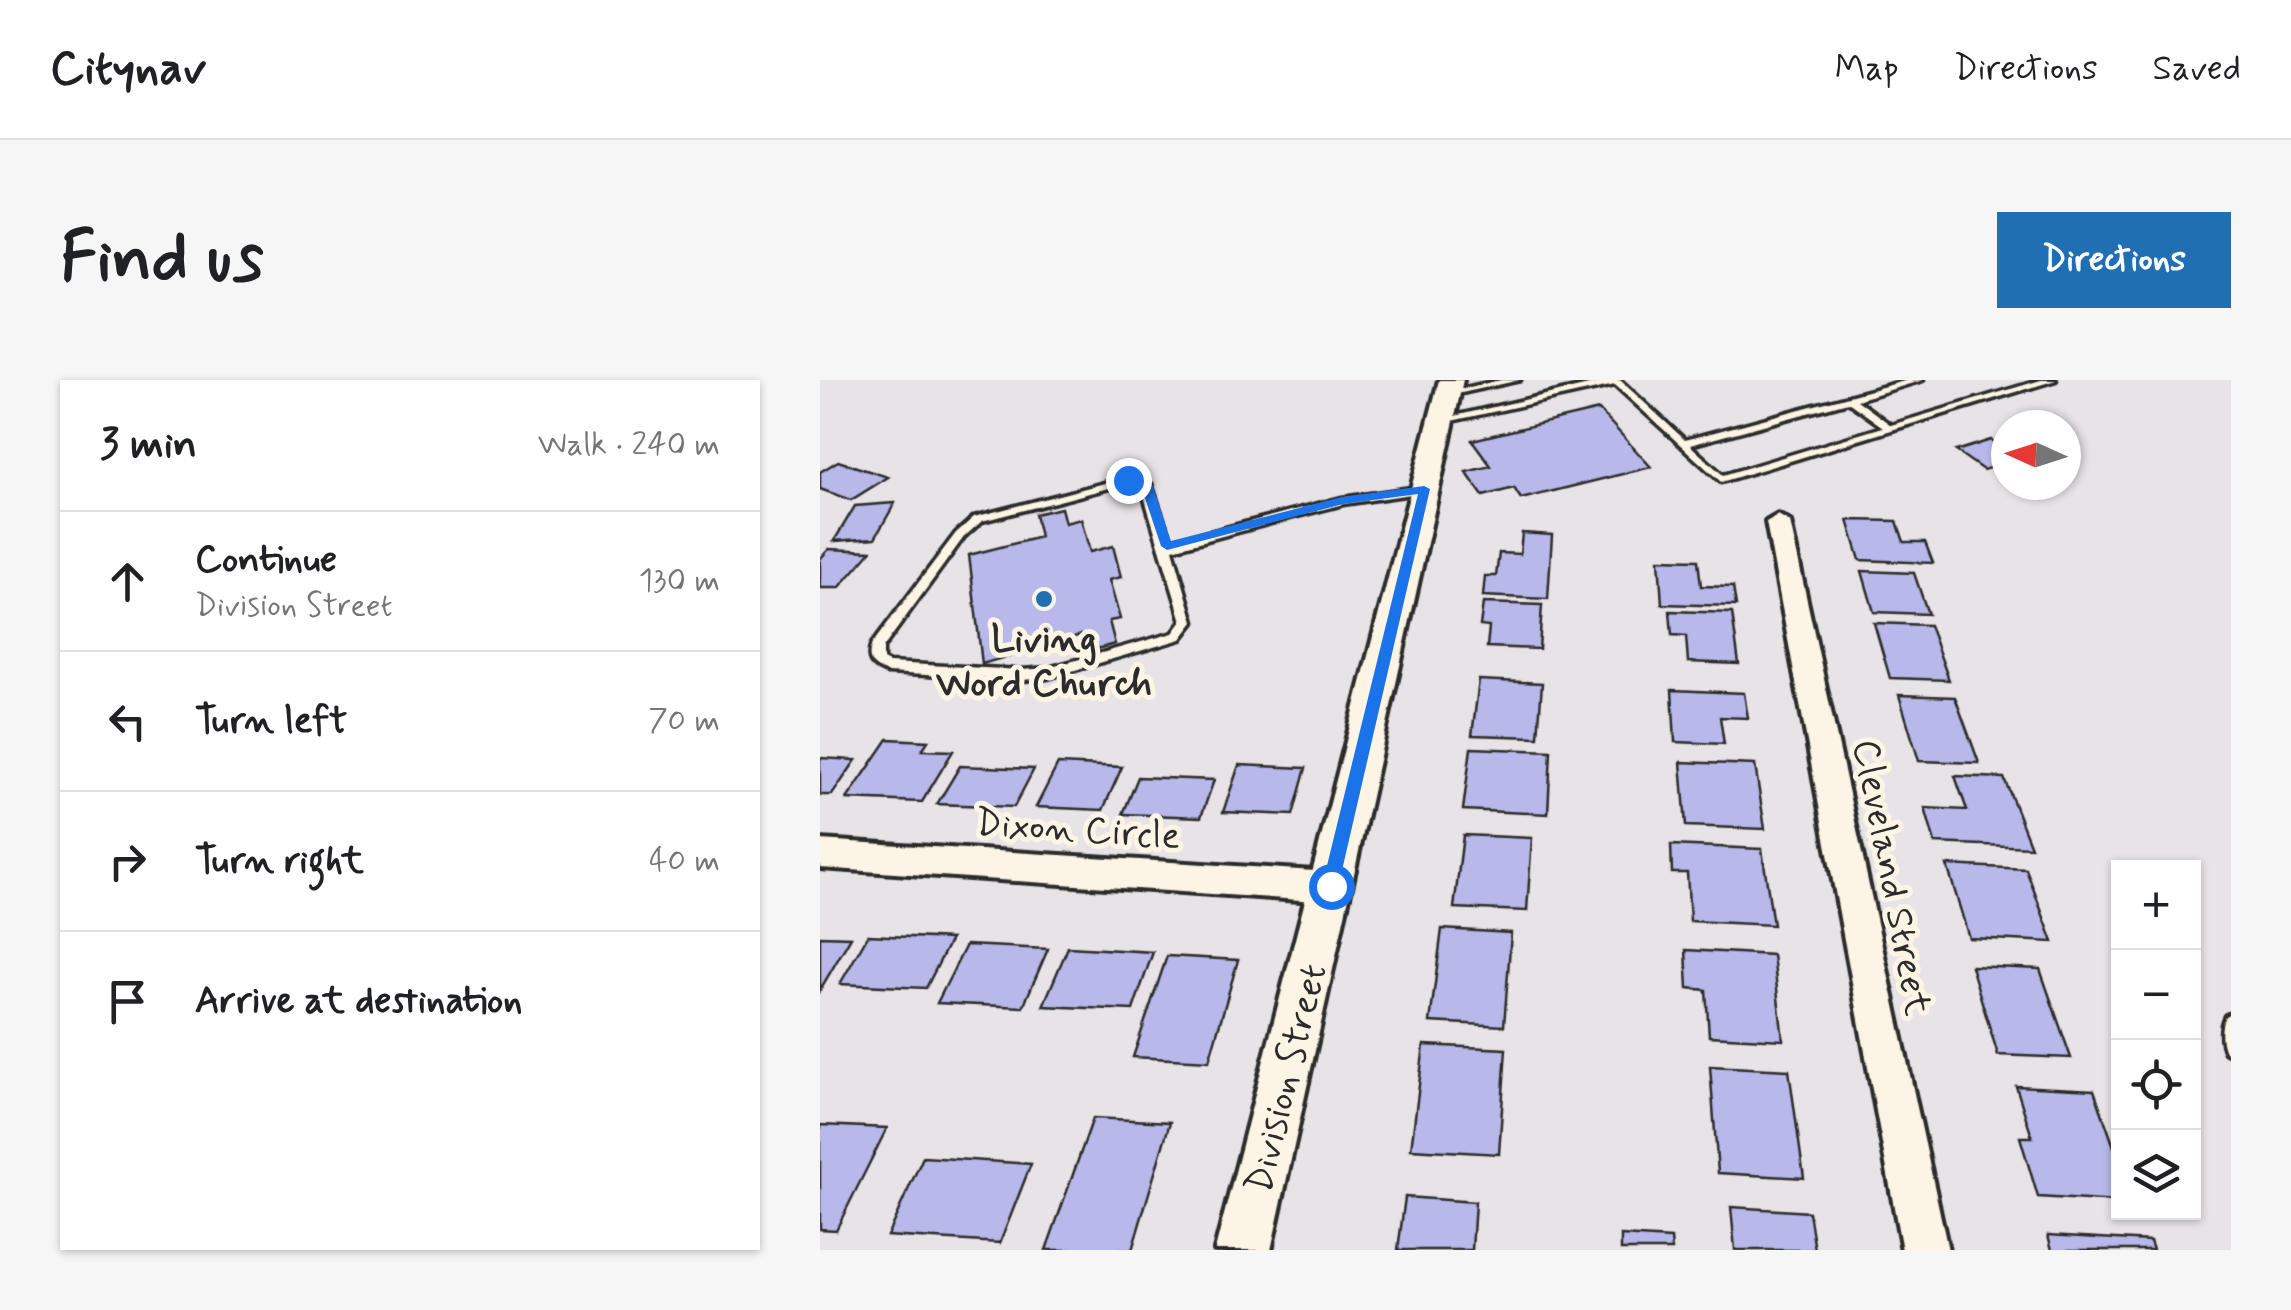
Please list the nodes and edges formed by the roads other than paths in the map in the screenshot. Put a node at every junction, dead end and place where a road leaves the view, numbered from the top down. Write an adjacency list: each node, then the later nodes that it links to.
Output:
1 (1515, 380): 5 (lane)
2 (1918, 380): 6 (lane)
3 (2051, 380): 7 (lane)
4 (1616, 381): 5 (lane); 8 (lane)
5 (1447, 398): 9 (street, Division Street)
6 (1850, 398): 7 (lane); 8 (lane)
7 (1891, 429): 8 (lane)
8 (1683, 444)
9 (1424, 489): 11 (lane); 13 (street, Division Street)
10 (1778, 522): 17 (street, Cleveland Street)
11 (1167, 546): 11 (lane)
12 (820, 854): 13 (street, Dixon Circle)
13 (1331, 886): 16 (street, Division Street)
14 (2231, 1022): 15 (lane)
15 (2231, 1046)
16 (1243, 1250)
17 (1925, 1250)

